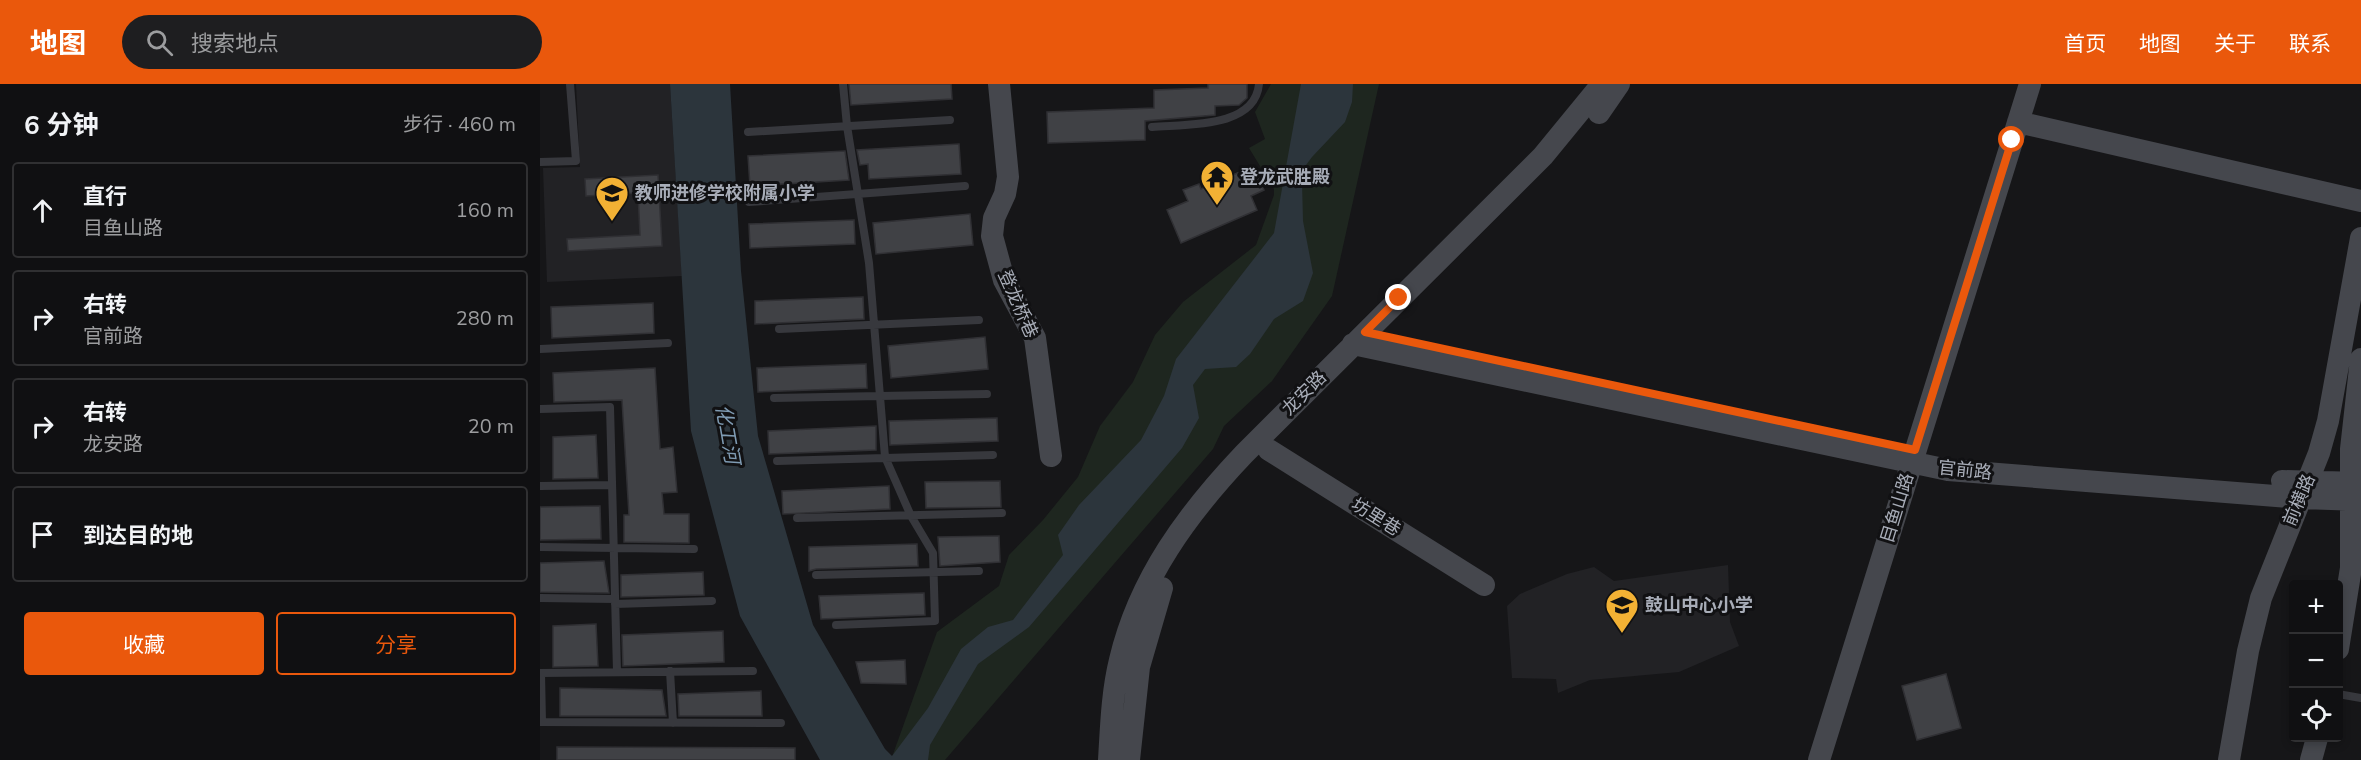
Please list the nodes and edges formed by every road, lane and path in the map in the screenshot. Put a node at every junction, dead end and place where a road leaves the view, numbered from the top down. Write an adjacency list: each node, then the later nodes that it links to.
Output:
1 (570, 84): 13 (lane)
2 (843, 84): 10 (lane)
3 (999, 84): 32 (main road, 登龙桥巷)
4 (1259, 84): 11 (lane)
5 (1602, 84): 22 (main road, 龙安路)
6 (1619, 84): 22 (main road, 龙安路)
7 (2030, 84): 9 (main road, 目鱼山路)
8 (950, 120): 10 (lane)
9 (2018, 122): 16 (main road); 34 (main road, 目鱼山路)
10 (847, 126): 12 (lane); 15 (lane)
11 (1152, 127)
12 (748, 132)
13 (540, 162)
14 (965, 186): 15 (lane)
15 (858, 196): 17 (lane); 20 (lane)
16 (2361, 201)
17 (749, 202)
18 (2361, 238): 38 (main road, 前横路)
19 (979, 320): 20 (lane)
20 (874, 325): 21 (lane); 27 (lane)
21 (778, 329)
22 (1368, 340): 30 (main road, 龙安路); 34 (main road, 官前路); 65 (main road, 龙安路)
23 (668, 343): 24 (lane)
24 (540, 349)
25 (2361, 358): 39 (main road)
26 (987, 394): 27 (lane)
27 (880, 396): 28 (lane); 33 (lane)
28 (774, 398)
29 (540, 409): 36 (lane)
30 (1269, 450): 49 (main road, 坊里巷); 66 (main road, 龙安路)
31 (993, 455): 33 (lane)
32 (1051, 456)
33 (885, 457): 35 (lane); 41 (lane)
34 (1913, 457): 38 (main road, 官前路); 67 (main road, 目鱼山路)
35 (777, 461)
36 (612, 485): 37 (lane); 44 (lane)
37 (540, 486)
38 (2304, 490): 39 (main road, 官前路); 68 (main road, 前横路)
39 (2356, 491): 54 (main road)
40 (1002, 513): 41 (lane)
41 (911, 516): 42 (lane); 47 (lane)
42 (797, 518)
43 (540, 547): 44 (lane)
44 (614, 549): 45 (lane); 51 (lane)
45 (694, 549)
46 (979, 571): 47 (lane)
47 (933, 572): 48 (lane); 53 (lane)
48 (816, 575)
49 (1484, 585)
50 (540, 598): 51 (lane)
51 (615, 601): 52 (lane); 55 (lane)
52 (712, 601)
53 (836, 625)
54 (2342, 634)
55 (617, 671): 56 (lane); 58 (lane)
56 (670, 671): 57 (lane); 62 (lane)
57 (753, 671)
58 (541, 673): 61 (lane)
59 (2343, 695): 60 (lane)
60 (2361, 698)
61 (541, 723): 62 (lane)
62 (673, 723): 63 (lane)
63 (781, 723)
64 (2316, 742): 69 (main road)
65 (1109, 760)
66 (1129, 760)
67 (1819, 760)
68 (2229, 760)
69 (2311, 760)

